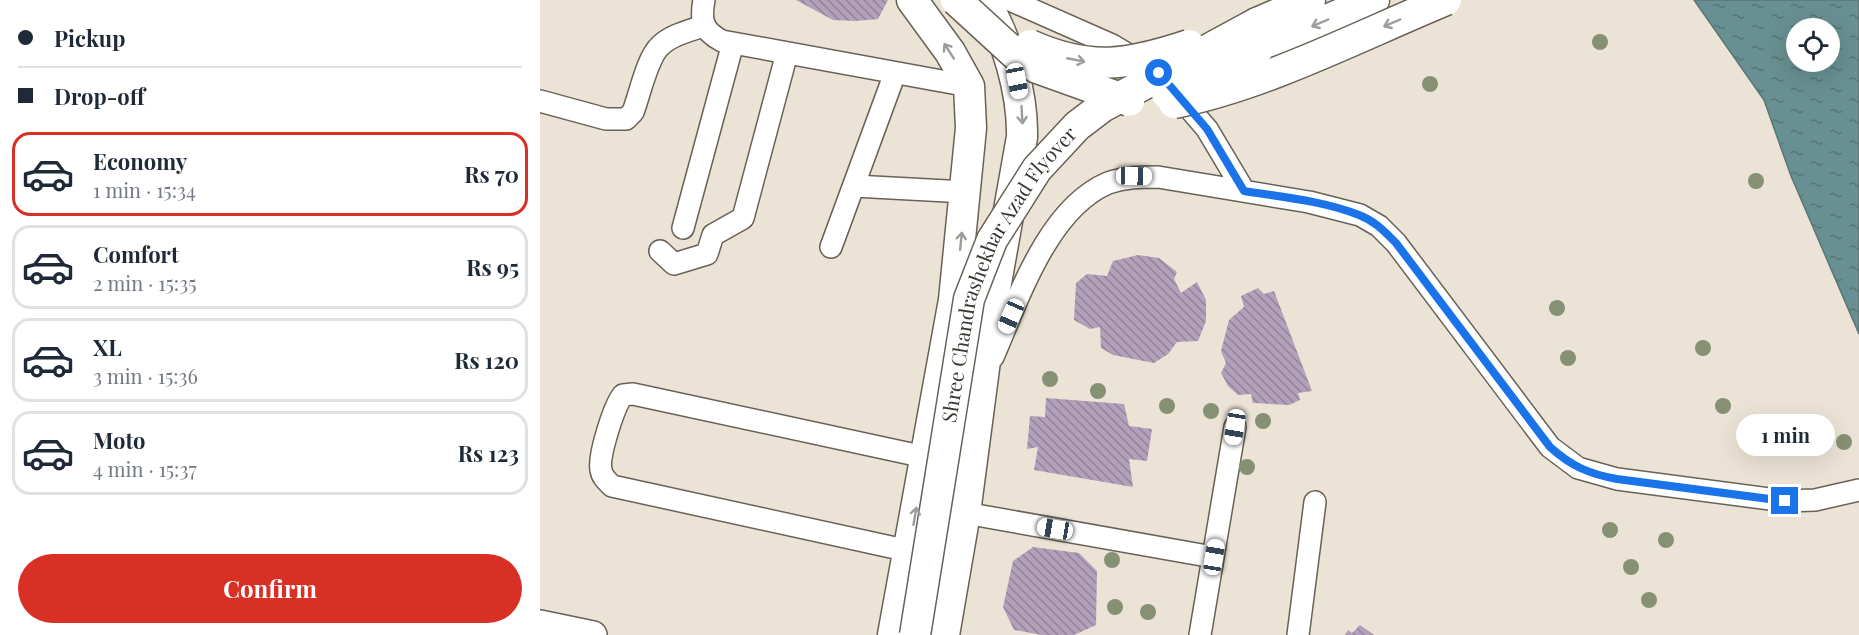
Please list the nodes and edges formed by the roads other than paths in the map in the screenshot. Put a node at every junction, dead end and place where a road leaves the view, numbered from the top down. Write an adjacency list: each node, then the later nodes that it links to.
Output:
1 (704, 0): 10 (street)
2 (912, 0): 15 (main road, one-way to 2)
3 (956, 0): 9 (main road, one-way to 3, bridge)
4 (974, 0): 11 (main road, one-way to 11, bridge)
5 (984, 0): 23 (main road, one-way to 23)
6 (1010, 0): 18 (street)
7 (1310, 0): 11 (main road)
8 (1374, 0): 11 (main road, one-way to 11)
9 (1446, 0)
10 (703, 26): 12 (street); 16 (street)
11 (1258, 36): 34 (main road, Shree Chandrashekhar Azad Flyover, bridge); 35 (main road, Shree Chandrashekhar Azad Flyover, bridge)
12 (733, 43): 13 (street); 20 (street)
13 (787, 53): 14 (street); 22 (street)
14 (895, 73): 15 (street); 17 (street)
15 (969, 86): 19 (main road)
16 (540, 101)
17 (854, 186): 19 (street); 21 (street)
18 (1244, 191): 23 (street); 26 (street)
19 (966, 192): 25 (main road, one-way to 19)
20 (683, 228)
21 (831, 247)
22 (660, 250)
23 (984, 377): 28 (main road)
24 (1235, 427): 30 (street)
25 (925, 457): 29 (main road, one-way to 25); 29 (street)
26 (1859, 490)
27 (1315, 502): 38 (street)
28 (965, 513): 30 (street); 36 (main road)
29 (909, 551): 33 (main road)
30 (1214, 557): 37 (street)
31 (540, 624): 32 (street)
32 (593, 635)
33 (893, 635)
34 (915, 635)
35 (932, 635)
36 (944, 635)
37 (1200, 635)
38 (1298, 635)

